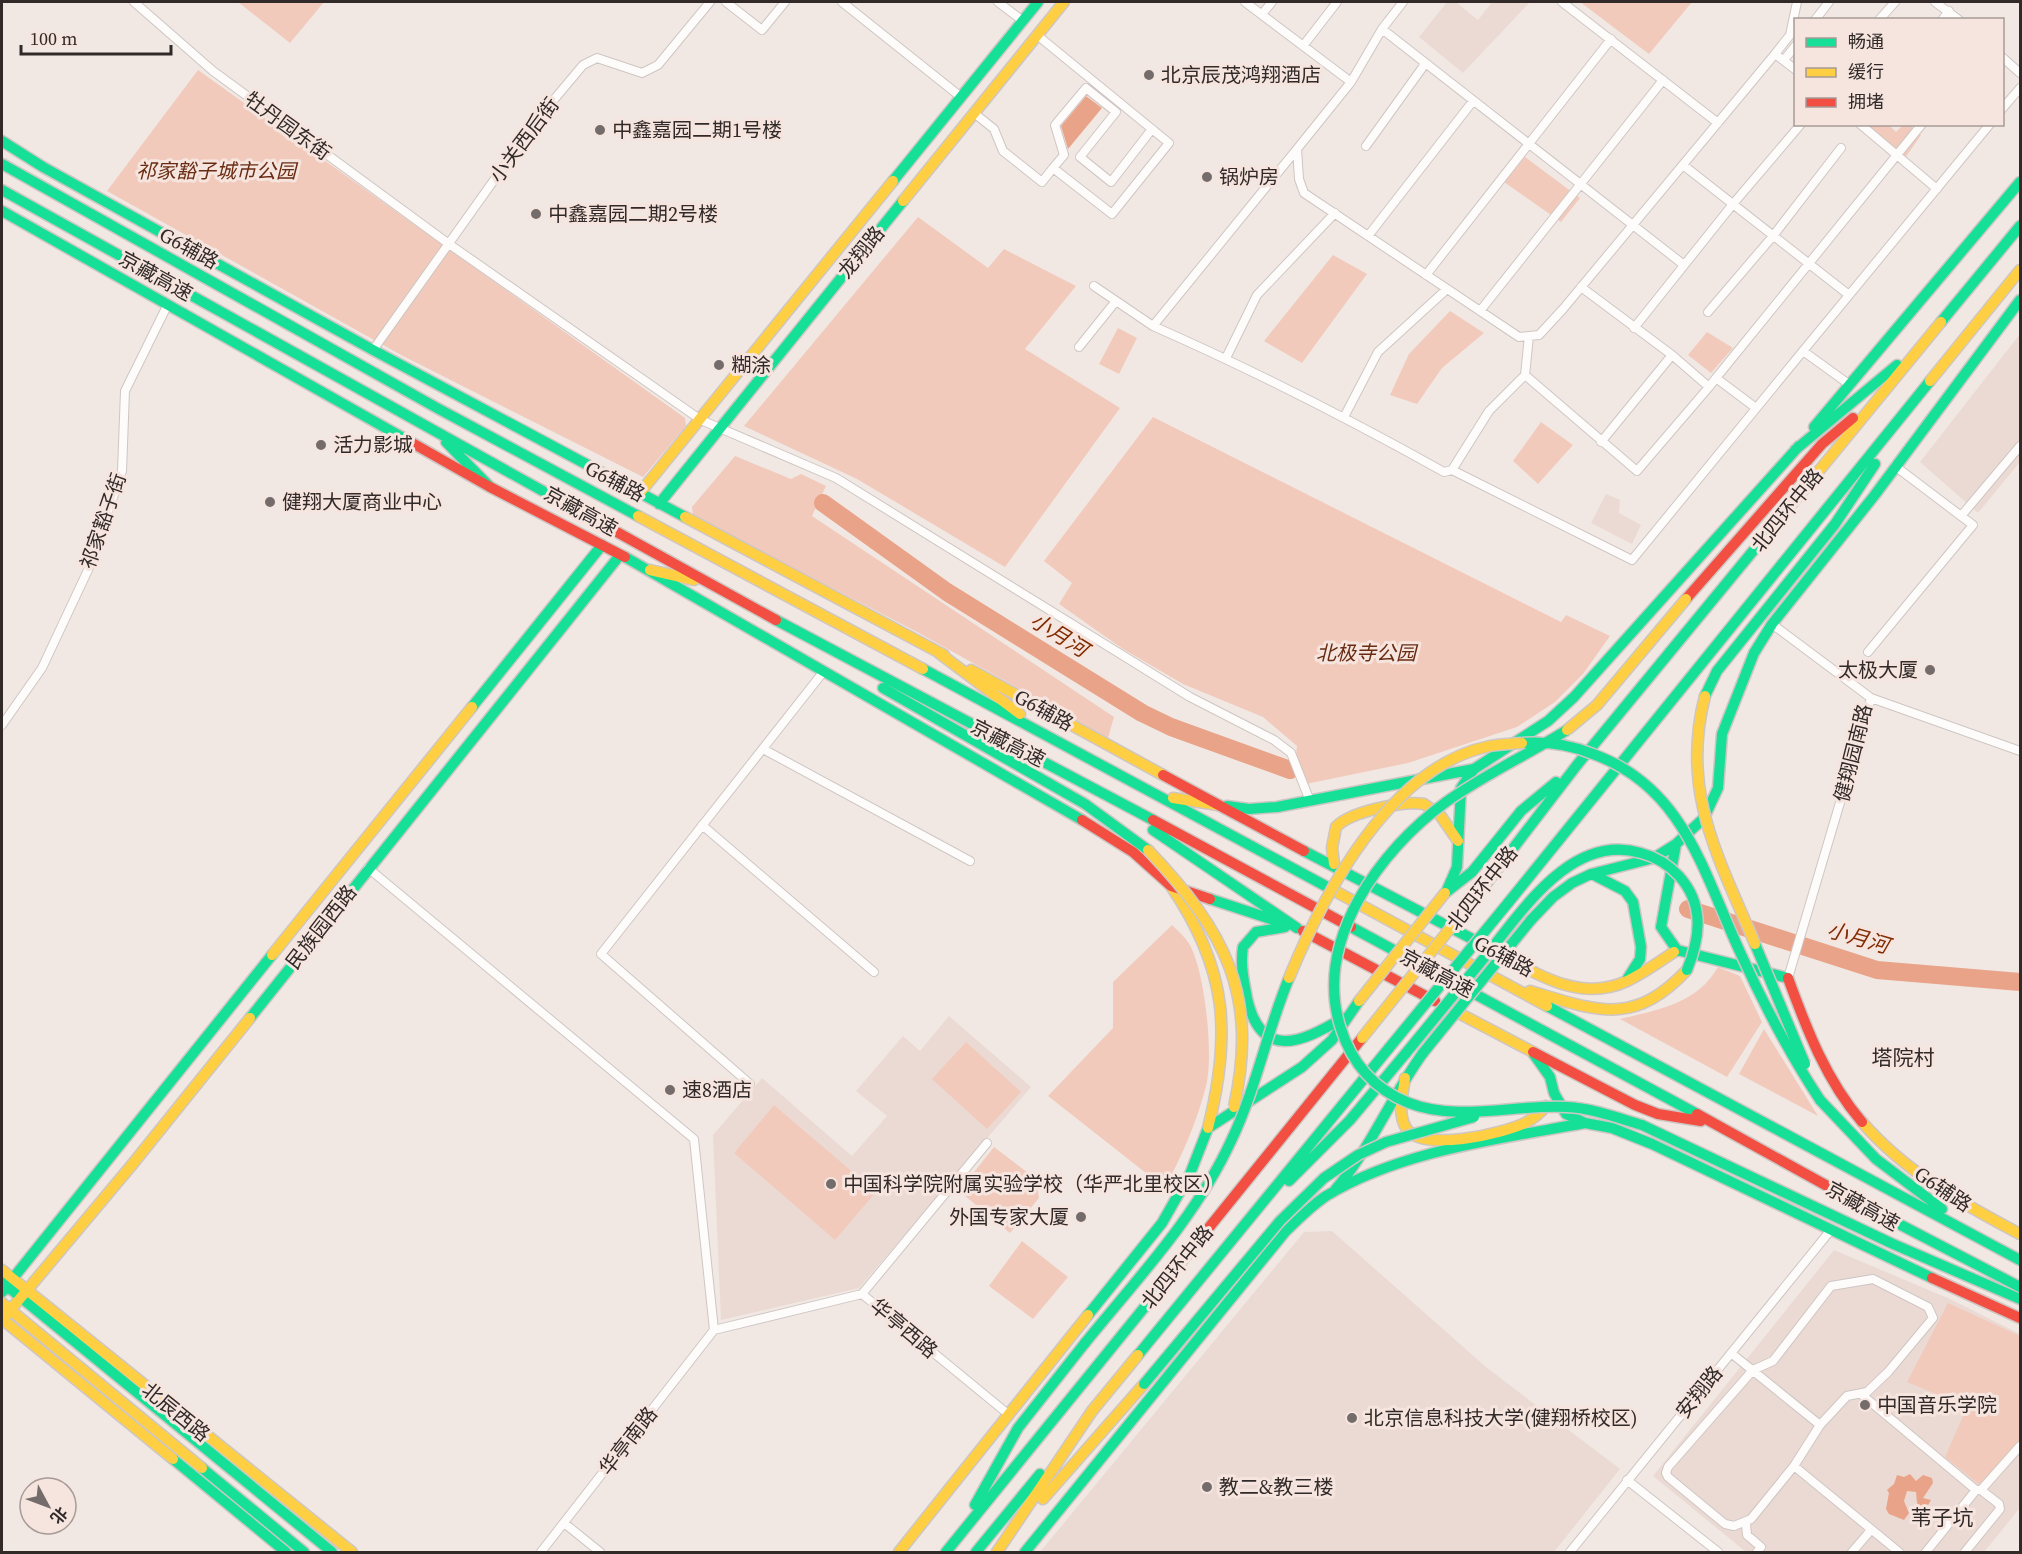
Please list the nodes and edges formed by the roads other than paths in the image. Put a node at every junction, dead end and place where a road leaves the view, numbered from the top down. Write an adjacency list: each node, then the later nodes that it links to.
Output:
1 (134, 2): 69 (street, 牡丹园东街)
2 (710, 2): 69 (street, 小关西后街)
3 (726, 2): 4 (street)
4 (785, 2)
5 (842, 2): 39 (street)
6 (998, 2): 24 (street)
7 (1038, 2): 24 (main road, 龙翔路)
8 (1064, 2): 26 (main road, 龙翔路)
9 (1245, 2): 19 (street)
10 (1272, 2): 19 (street)
11 (1337, 2): 28 (street)
12 (1403, 2): 25 (street)
13 (1562, 2): 27 (street)
14 (1797, 2): 30 (street)
15 (1829, 2): 20 (street)
16 (1894, 2): 21 (street)
17 (1935, 2): 18 (street)
18 (1949, 11): 22 (street); 23 (street)
19 (1262, 14): 28 (street)
20 (1817, 18)
21 (1881, 18)
22 (1944, 18)
23 (1957, 18)
24 (1023, 21): 39 (main road, 龙翔路)
25 (1382, 29): 33 (street); 37 (street)
26 (1037, 35): 42 (main road, 龙翔路); 48 (street)
27 (1611, 39): 36 (street); 50 (street)
28 (1303, 46): 37 (street)
29 (1794, 48): 32 (street)
30 (1775, 54): 32 (street); 43 (street)
31 (2004, 59): 35 (street)
32 (1784, 60): 34 (street)
33 (1425, 64): 40 (street); 51 (street)
34 (1794, 68)
35 (2020, 73)
36 (1663, 80): 43 (street); 59 (street)
37 (1351, 82): 53 (street)
38 (2020, 87): 41 (street)
39 (961, 97): 100 (main road, 龙翔路)
40 (1473, 102): 50 (street); 67 (street)
41 (2004, 107)
42 (974, 113): 57 (street); 101 (main road, 龙翔路)
43 (1718, 123): 56 (street)
44 (1799, 126): 62 (street)
45 (1862, 126): 54 (street)
46 (1920, 126): 54 (street)
47 (1988, 126): 60 (street)
48 (1152, 129): 57 (street); 57 (street)
49 (2, 141): 88 (main road, G6辅路)
50 (1528, 145): 59 (street); 73 (street)
51 (1366, 146)
52 (1841, 148): 68 (street)
53 (1297, 149): 64 (street); 83 (street)
54 (1897, 156): 60 (street); 70 (street)
55 (2, 164): 123 (main road, 京藏高速)
56 (1683, 165): 62 (street); 66 (street)
57 (1057, 167)
58 (2020, 182): 94 (main road, 北四环中路)
59 (1580, 186): 66 (street); 81 (street)
60 (1936, 189): 77 (street)
61 (2, 190): 102 (main road, 京藏高速)
62 (1732, 204): 68 (street); 71 (street)
63 (2, 211): 80 (main road)
64 (1335, 213): 67 (street); 91 (street)
65 (2020, 226): 86 (main road, 北四环中路)
66 (1631, 227): 71 (street); 75 (street)
67 (1368, 236): 73 (street)
68 (1773, 236): 70 (street); 82 (street)
69 (449, 244): 88 (street, 小关西后街); 100 (street, 牡丹园东街)
70 (1809, 264): 77 (street); 93 (street)
71 (1684, 266): 84 (street)
72 (2020, 270): 96 (main road, 北四环中路)
73 (1426, 275): 76 (street)
74 (1094, 286): 79 (street)
75 (1581, 287): 84 (street); 85 (street)
76 (1447, 289): 81 (street); 99 (street)
77 (1849, 295): 89 (street)
78 (2020, 300): 106 (main road)
79 (1116, 301): 83 (street); 87 (street)
80 (167, 306): 108 (main road); 122 (street, 祁家豁子街)
81 (1480, 311): 85 (street)
82 (1708, 312)
83 (1153, 326): 91 (street)
84 (1634, 328): 90 (street)
85 (1529, 336): 92 (street)
86 (1929, 338): 97 (main road, 北四环中路); 105 (main road)
87 (1079, 347)
88 (373, 350): 109 (main road, G6辅路)
89 (1803, 351): 94 (street); 98 (street)
90 (1672, 355): 95 (street); 103 (street)
91 (1226, 358): 99 (street)
92 (1525, 375): 103 (street); 107 (street)
93 (1716, 378): 95 (street); 98 (street)
94 (1850, 385): 105 (main road, 北四环中路)
95 (1709, 387): 103 (street)
96 (1926, 387): 152 (main road, bridge); 159 (main road, 北四环中路, bridge)
97 (1881, 395): 126 (main road, 北四环中路); 153 (main road, bridge)
98 (1756, 408): 107 (street)
99 (1344, 417): 107 (street)
100 (701, 420): 101 (street, 牡丹园东街); 109 (main road, 龙翔路)
101 (718, 429): 110 (main road, 龙翔路); 130 (street, 牡丹园东街)
102 (436, 431): 108 (main road); 115 (main road, 京藏高速)
103 (1601, 442)
104 (2020, 446): 111 (street)
105 (1795, 450): 127 (main road, 北四环中路)
106 (1895, 466): 111 (street); 116 (main road)
107 (1452, 470)
108 (490, 487): 112 (main road)
109 (639, 494): 110 (main road, G6辅路)
110 (659, 504): 119 (main road, G6辅路)
111 (1960, 516): 118 (street)
112 (602, 545): 113 (main road); 166 (main road, 民族园西路)
113 (620, 555): 114 (main road); 137 (main road, 民族园西路)
114 (650, 570): 115 (main road); 120 (main road)
115 (715, 586): 117 (main road, 京藏高速)
116 (1772, 624): 121 (street, 健翔园南路); 134 (main road)
117 (829, 650): 128 (main road, 京藏高速); 160 (main road, bridge)
118 (1869, 652)
119 (939, 653): 123 (main road); 131 (main road, G6辅路)
120 (824, 671): 124 (street); 139 (main road)
121 (1871, 698): 125 (street); 144 (street, 健翔园南路)
122 (2, 725)
123 (1058, 743): 129 (main road, 京藏高速)
124 (763, 749): 132 (street); 135 (street)
125 (2020, 751)
126 (1577, 765): 140 (main road); 193 (main road, 北四环中路, bridge)
127 (1474, 769): 130 (main road); 133 (main road, 北四环中路)
128 (1086, 784): 141 (main road); 155 (main road, 京藏高速)
129 (1163, 797): 131 (main road); 145 (main road, 京藏高速)
130 (1310, 801): 131 (main road)
131 (1218, 805): 136 (main road, G6辅路)
132 (702, 825): 143 (street); 150 (street)
133 (1458, 841): 136 (main road); 140 (main road, 北四环中路)
134 (1676, 844): 138 (main road); 142 (main road)
135 (970, 861)
136 (1334, 864): 146 (main road, G6辅路)
137 (368, 867): 168 (main road, 民族园西路); 174 (street)
138 (1592, 874): 146 (main road); 149 (main road, bridge)
139 (1171, 886): 141 (main road); 156 (main road, 北四环中路)
140 (1445, 893): 147 (main road, bridge)
141 (1297, 927): 147 (main road); 148 (main road)
142 (1677, 950): 144 (main road); 146 (main road, G6辅路)
143 (874, 972)
144 (1788, 978): 162 (main road, G6辅路)
145 (1499, 981): 159 (main road, bridge); 163 (main road, 京藏高速)
146 (1623, 984)
147 (1346, 1016): 156 (main road)
148 (1533, 1052): 151 (main road); 155 (main road)
149 (1405, 1078): 151 (main road); 158 (main road)
150 (750, 1084)
151 (1554, 1093): 154 (main road)
152 (1820, 1100): 160 (main road, bridge); 163 (main road)
153 (1515, 1108): 170 (main road, bridge); 194 (main road, bridge)
154 (1585, 1123): 158 (main road); 161 (main road)
155 (1714, 1123): 167 (main road, 京藏高速)
156 (1208, 1128): 181 (main road, 北四环中路)
157 (987, 1143): 169 (street)
158 (1332, 1192): 205 (main road)
159 (1259, 1206): 180 (main road, 北四环中路)
160 (1176, 1228): 193 (main road, bridge)
161 (1830, 1231): 172 (main road); 175 (street, 安翔路)
162 (2020, 1234)
163 (2009, 1254): 164 (main road, 京藏高速)
164 (2020, 1260)
165 (2, 1270): 166 (main road, 北辰西路)
166 (6, 1284): 168 (main road, 北辰西路)
167 (2020, 1287)
168 (24, 1293): 171 (main road, 民族园西路); 177 (main road, 北辰西路); 179 (main road, 北辰西路)
169 (862, 1294): 174 (street, 华亭西路); 181 (street, 华亭西路)
170 (2020, 1299)
171 (6, 1307): 173 (main road, 民族园西路); 195 (main road, 北辰西路)
172 (2020, 1318)
173 (2, 1320): 192 (main road, 北辰西路)
174 (714, 1330): 189 (street, 华亭南路)
175 (1731, 1353): 176 (street); 185 (street, 安翔路)
176 (1753, 1370): 178 (street); 182 (street); 188 (street)
177 (126, 1371): 179 (main road); 187 (main road, 北辰西路)
178 (1861, 1394): 182 (street); 186 (street)
179 (145, 1400): 190 (main road, 北辰西路)
180 (1092, 1411): 194 (main road, 北四环中路); 203 (main road)
181 (1008, 1414): 201 (main road, 北四环中路)
182 (1820, 1425): 184 (street)
183 (2020, 1446): 186 (street)
184 (1794, 1466): 188 (street); 191 (street)
185 (1627, 1480): 206 (street, 安翔路); 207 (street)
186 (1979, 1490): 211 (street); 212 (street)
187 (309, 1519): 190 (main road); 198 (main road, 北辰西路)
188 (1746, 1523): 208 (street)
189 (564, 1524): 199 (street, 华亭南路); 200 (street)
190 (302, 1528): 197 (main road, 北辰西路)
191 (1871, 1530): 209 (street); 210 (street)
192 (268, 1538): 195 (main road); 196 (main road, 北辰西路)
193 (957, 1539): 202 (main road, 北四环中路)
194 (1007, 1540): 204 (main road, 北四环中路)
195 (301, 1550)
196 (286, 1552)
197 (332, 1552)
198 (352, 1552)
199 (541, 1552)
200 (600, 1552)
201 (899, 1552)
202 (946, 1552)
203 (976, 1552)
204 (997, 1552)
205 (1025, 1552)
206 (1570, 1552)
207 (1718, 1552)
208 (1757, 1552)
209 (1852, 1552)
210 (1899, 1552)
211 (1926, 1552)
212 (1965, 1552)

